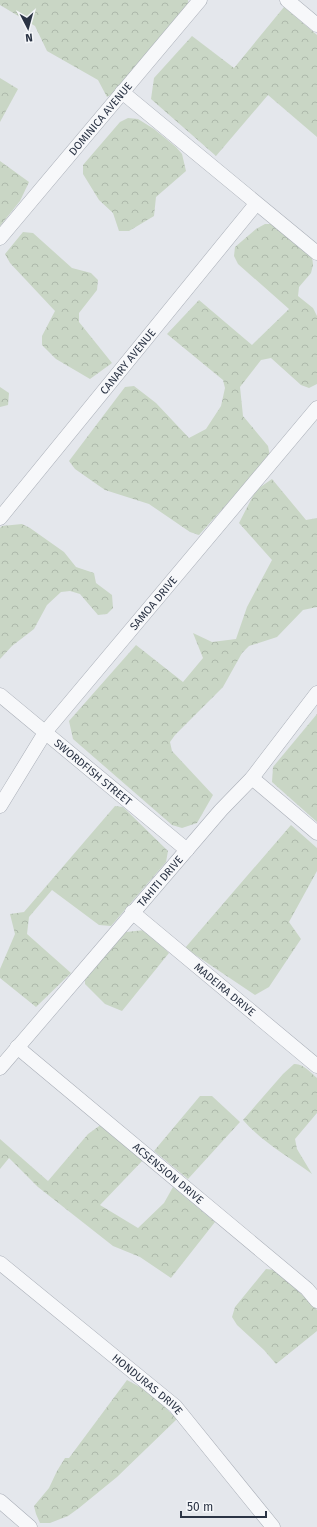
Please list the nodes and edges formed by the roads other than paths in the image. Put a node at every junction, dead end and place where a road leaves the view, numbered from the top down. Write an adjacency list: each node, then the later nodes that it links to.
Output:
1 (200, 0): 4 (street, DOMINICA AVENUE)
2 (287, 0): 3 (street)
3 (317, 25)
4 (122, 92): 5 (street); 6 (street, DOMINICA AVENUE)
5 (256, 204): 7 (street); 9 (street, CANARY AVENUE)
6 (0, 238)
7 (317, 253)
8 (317, 408): 12 (street, SAMOA DRIVE)
9 (0, 518)
10 (317, 692): 13 (street, TAHITI DRIVE)
11 (0, 695): 12 (street, SWORDFISH STREET)
12 (46, 731): 14 (street, SAMOA DRIVE); 16 (street, SWORDFISH STREET)
13 (252, 778): 15 (street); 16 (street, TAHITI DRIVE)
14 (0, 806)
15 (317, 833)
16 (187, 850): 17 (street, TAHITI DRIVE)
17 (132, 912): 18 (street, TAHITI DRIVE); 19 (street, MADEIRA DRIVE)
18 (17, 1047): 20 (street, TAHITI DRIVE); 22 (street, ACSENSION DRIVE)
19 (317, 1066)
20 (0, 1068)
21 (0, 1263): 25 (street, HONDURAS DRIVE)
22 (317, 1301)
23 (0, 1501): 24 (street)
24 (30, 1527)
25 (273, 1527)

